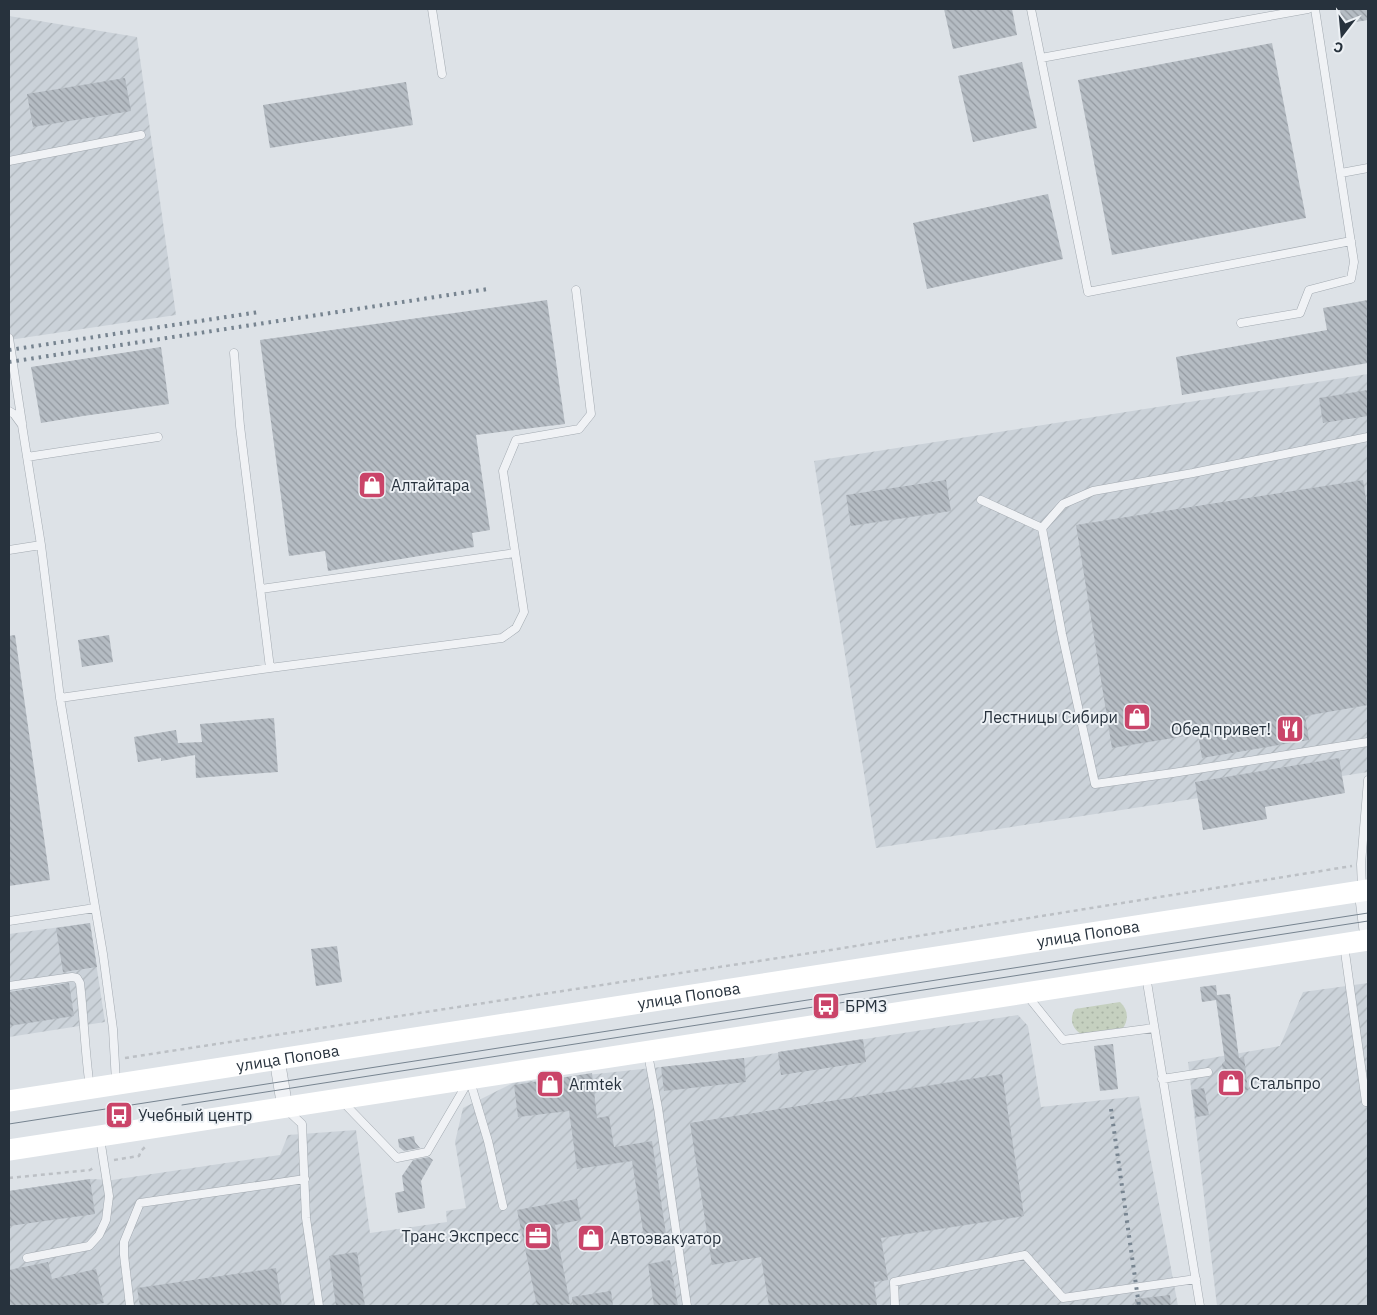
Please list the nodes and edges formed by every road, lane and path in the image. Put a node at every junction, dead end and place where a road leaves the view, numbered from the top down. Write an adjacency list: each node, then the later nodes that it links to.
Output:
1 (432, 9): 6 (lane)
2 (1031, 9): 5 (lane)
3 (1308, 9): 5 (lane)
4 (1315, 9): 10 (lane)
5 (1041, 58): 11 (lane)
6 (442, 74)
7 (141, 135): 8 (lane)
8 (9, 161)
9 (1368, 168): 10 (lane)
10 (1341, 173): 11 (lane)
11 (1351, 242): 13 (lane)
12 (576, 290): 25 (lane)
13 (1241, 323)
14 (9, 338): 17 (lane)
15 (234, 353): 26 (lane)
16 (9, 411): 17 (lane)
17 (22, 425): 20 (lane)
18 (158, 437): 20 (lane)
19 (1368, 438): 22 (lane)
20 (27, 457): 23 (lane)
21 (981, 500): 22 (lane)
22 (1042, 528): 29 (lane)
23 (41, 545): 24 (lane); 28 (lane)
24 (9, 550)
25 (515, 553): 26 (lane); 27 (lane)
26 (261, 589): 27 (lane)
27 (270, 668): 28 (lane)
28 (60, 698): 33 (lane)
29 (1368, 742)
30 (1368, 780): 31 (lane)
31 (1361, 864): 32 (lane); 43 (path)
32 (1365, 891): 35 (street); 42 (main road, улица Попова)
33 (95, 908): 34 (lane); 43 (lane)
34 (9, 921)
35 (1368, 939): 36 (main road)
36 (1343, 944): 37 (main road); 51 (lane)
37 (1146, 974): 39 (main road); 40 (lane)
38 (9, 986): 48 (lane)
39 (1024, 993): 40 (lane); 41 (main road)
40 (1154, 1028): 45 (lane)
41 (648, 1052): 46 (main road); 64 (lane)
42 (277, 1059): 47 (main road, улица Попова); 52 (street)
43 (116, 1060): 47 (lane)
44 (1208, 1072): 45 (lane)
45 (1162, 1079): 61 (lane)
46 (469, 1080): 49 (main road); 49 (lane); 59 (lane)
47 (116, 1084): 48 (main road, улица Попова)
48 (90, 1088): 50 (main road, улица Попова)
49 (341, 1099): 52 (main road)
50 (9, 1101)
51 (1366, 1102)
52 (285, 1108): 53 (main road); 58 (lane)
53 (100, 1137): 55 (main road); 56 (lane)
54 (150, 1143): 56 (path)
55 (9, 1150)
56 (104, 1162): 57 (path); 60 (lane)
57 (9, 1178)
58 (305, 1180): 62 (lane); 63 (lane)
59 (503, 1206)
60 (26, 1258)
61 (1196, 1278): 65 (lane); 66 (lane)
62 (130, 1306)
63 (319, 1306)
64 (687, 1306)
65 (895, 1306)
66 (1200, 1306)

